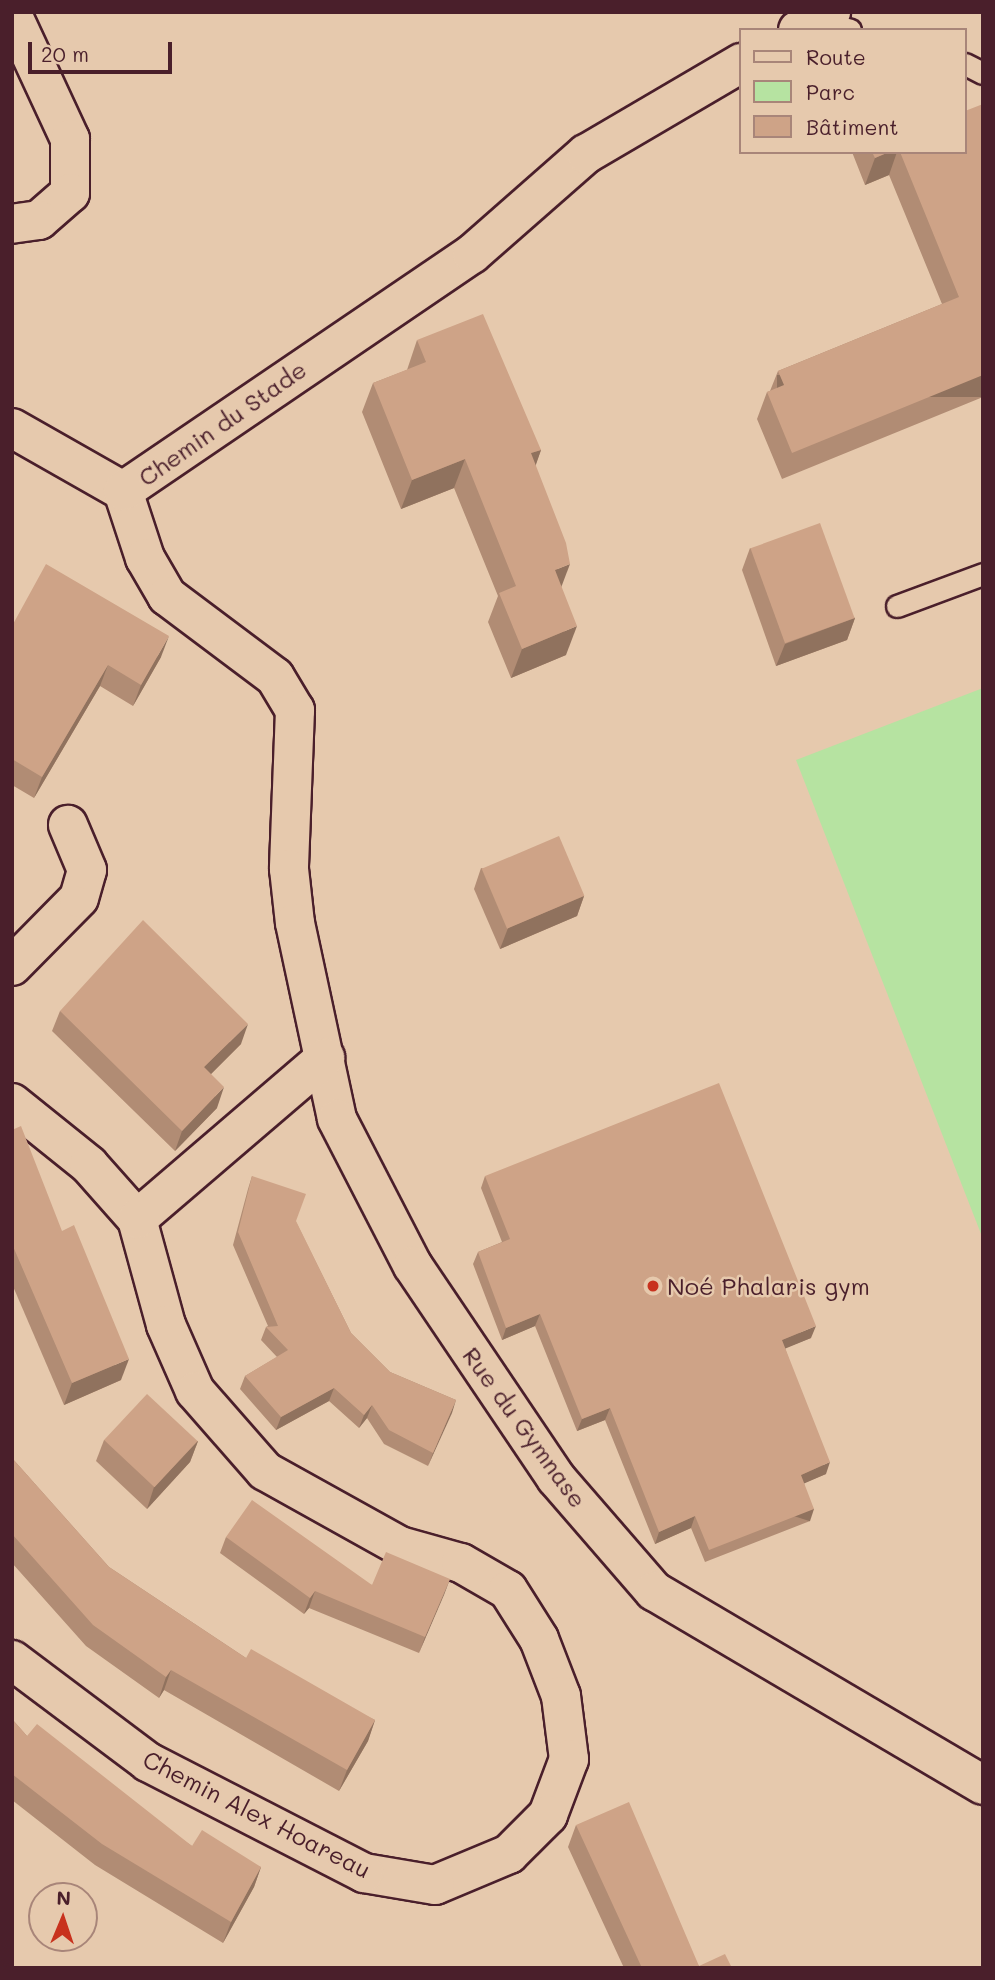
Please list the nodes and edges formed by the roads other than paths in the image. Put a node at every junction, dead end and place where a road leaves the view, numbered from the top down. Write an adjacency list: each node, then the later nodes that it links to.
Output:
1 (12, 14): 5 (street)
2 (740, 64): 7 (street, Chemin du Stade)
3 (967, 65): 4 (lane)
4 (983, 74)
5 (12, 224)
6 (12, 428): 7 (street)
7 (123, 491): 12 (street, Chemin du Stade)
8 (983, 574): 9 (lane)
9 (897, 606)
10 (68, 825): 11 (street)
11 (12, 966)
12 (325, 1058): 14 (street); 16 (street, Rue du Gymnase)
13 (12, 1103): 14 (street, Chemin Alex Hoareau)
14 (138, 1219): 15 (street, Chemin Alex Hoareau)
15 (12, 1660)
16 (983, 1785)

